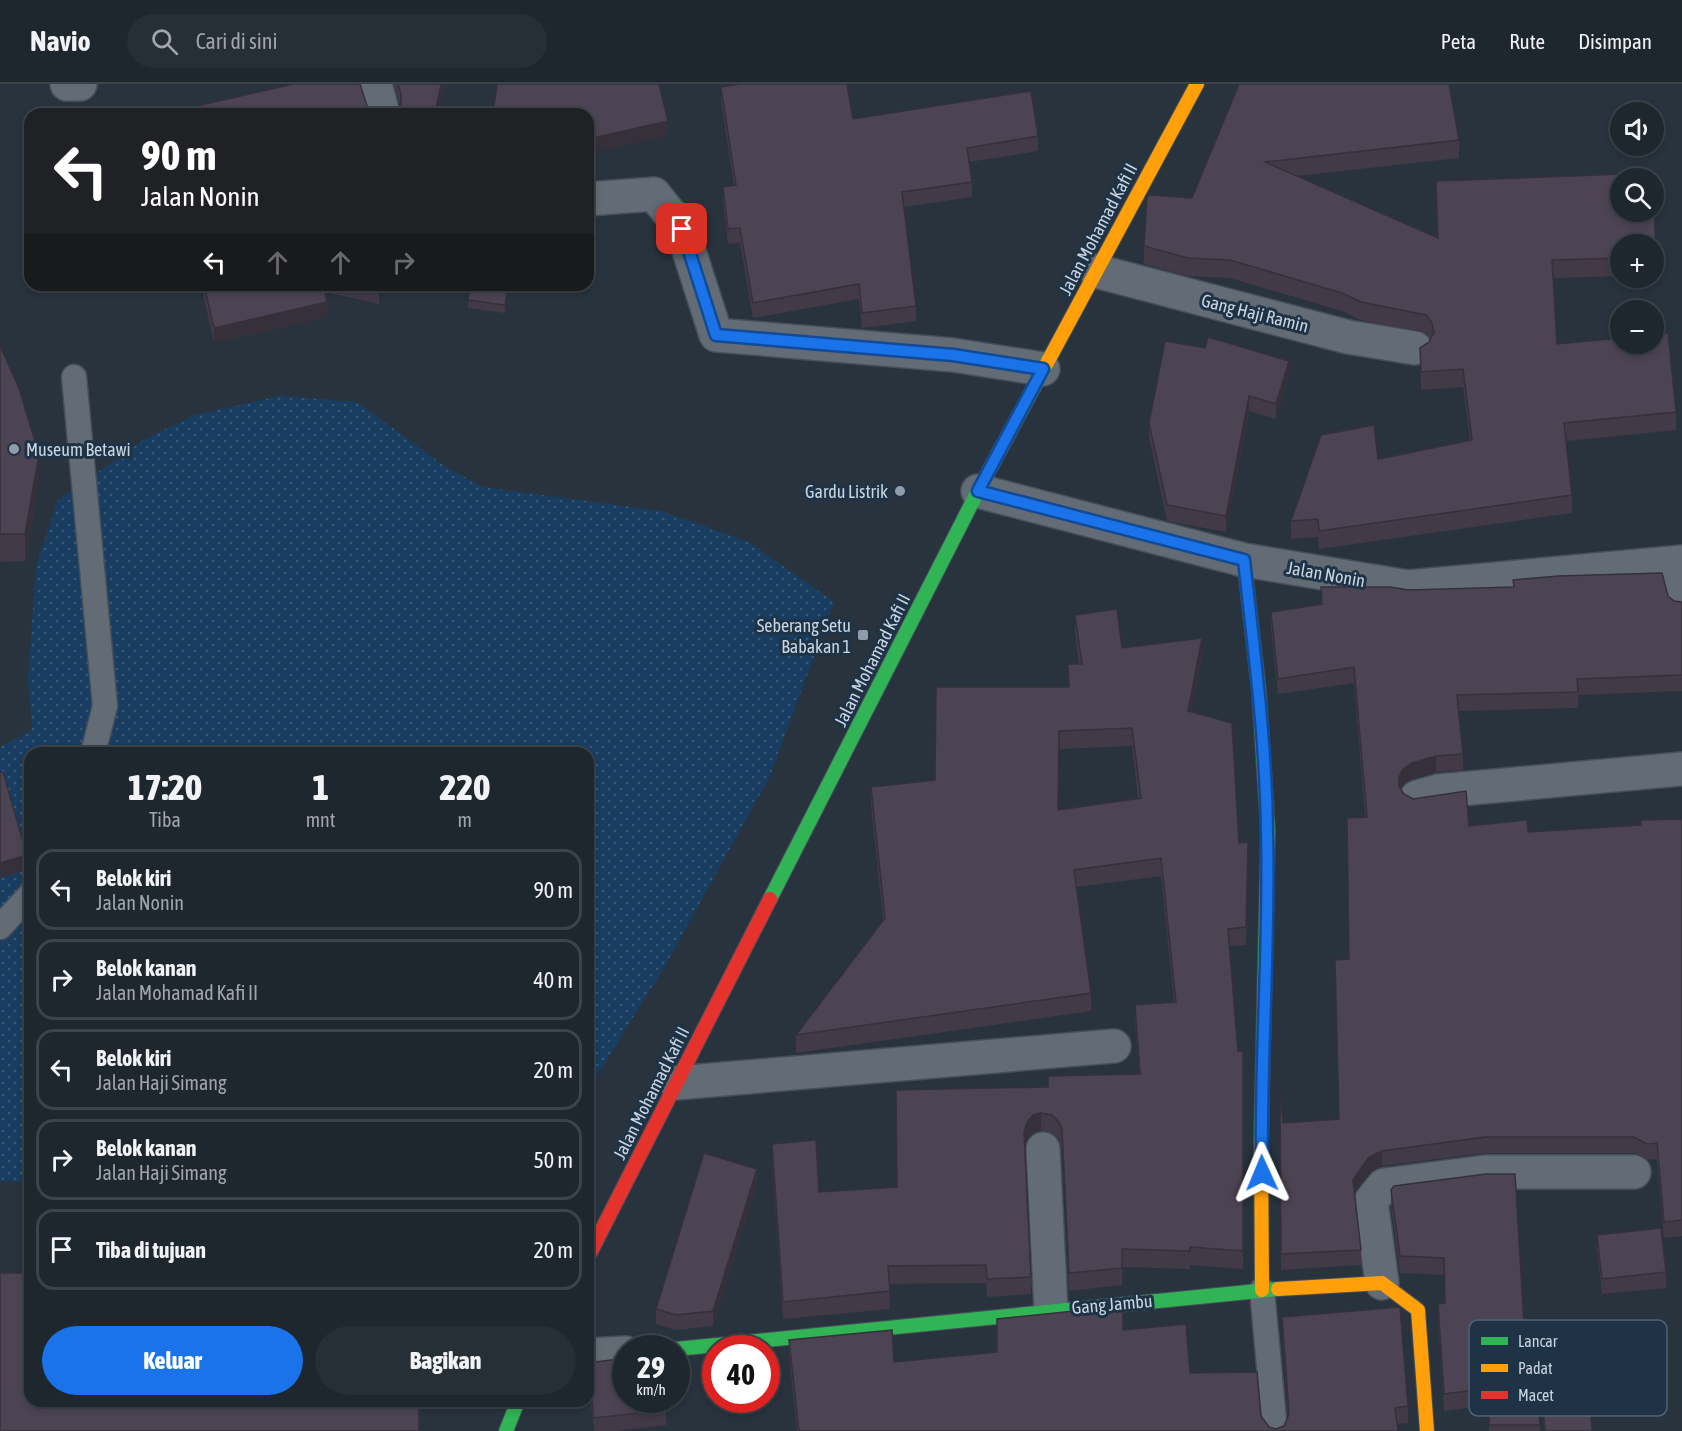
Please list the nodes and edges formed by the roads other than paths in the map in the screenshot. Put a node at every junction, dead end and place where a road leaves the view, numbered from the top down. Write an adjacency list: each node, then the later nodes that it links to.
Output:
1 (67, 84): 2 (street)
2 (80, 84)
3 (375, 84): 5 (street)
4 (1197, 84): 7 (street, Jalan Mohamad Kafi II)
5 (381, 108)
6 (594, 199): 9 (street)
7 (1096, 271): 8 (street, Gang Haji Ramin); 9 (street, Jalan Mohamad Kafi II)
8 (1415, 348)
9 (1043, 369): 11 (street, Jalan Mohamad Kafi II)
10 (74, 377): 15 (lane)
11 (978, 491): 12 (street, Jalan Nonin); 21 (street, Jalan Mohamad Kafi II)
12 (1244, 560): 13 (street, Jalan Nonin); 26 (street)
13 (1679, 563): 14 (street)
14 (1682, 600)
15 (95, 747)
16 (1682, 769): 17 (street)
17 (1417, 797)
18 (24, 901): 19 (lane)
19 (0, 927)
20 (1114, 1046): 21 (street)
21 (676, 1083): 24 (street, Jalan Mohamad Kafi II)
22 (1043, 1149): 27 (street)
23 (1634, 1172): 25 (street)
24 (594, 1245)
25 (1382, 1283): 26 (street, Gang Jambu); 34 (street)
26 (1262, 1290): 27 (street, Gang Jambu); 33 (lane)
27 (1051, 1310): 28 (street, Gang Jambu)
28 (690, 1348)
29 (612, 1354): 30 (street)
30 (594, 1355)
31 (516, 1407): 32 (street)
32 (506, 1431)
33 (1275, 1431)
34 (1427, 1431)

